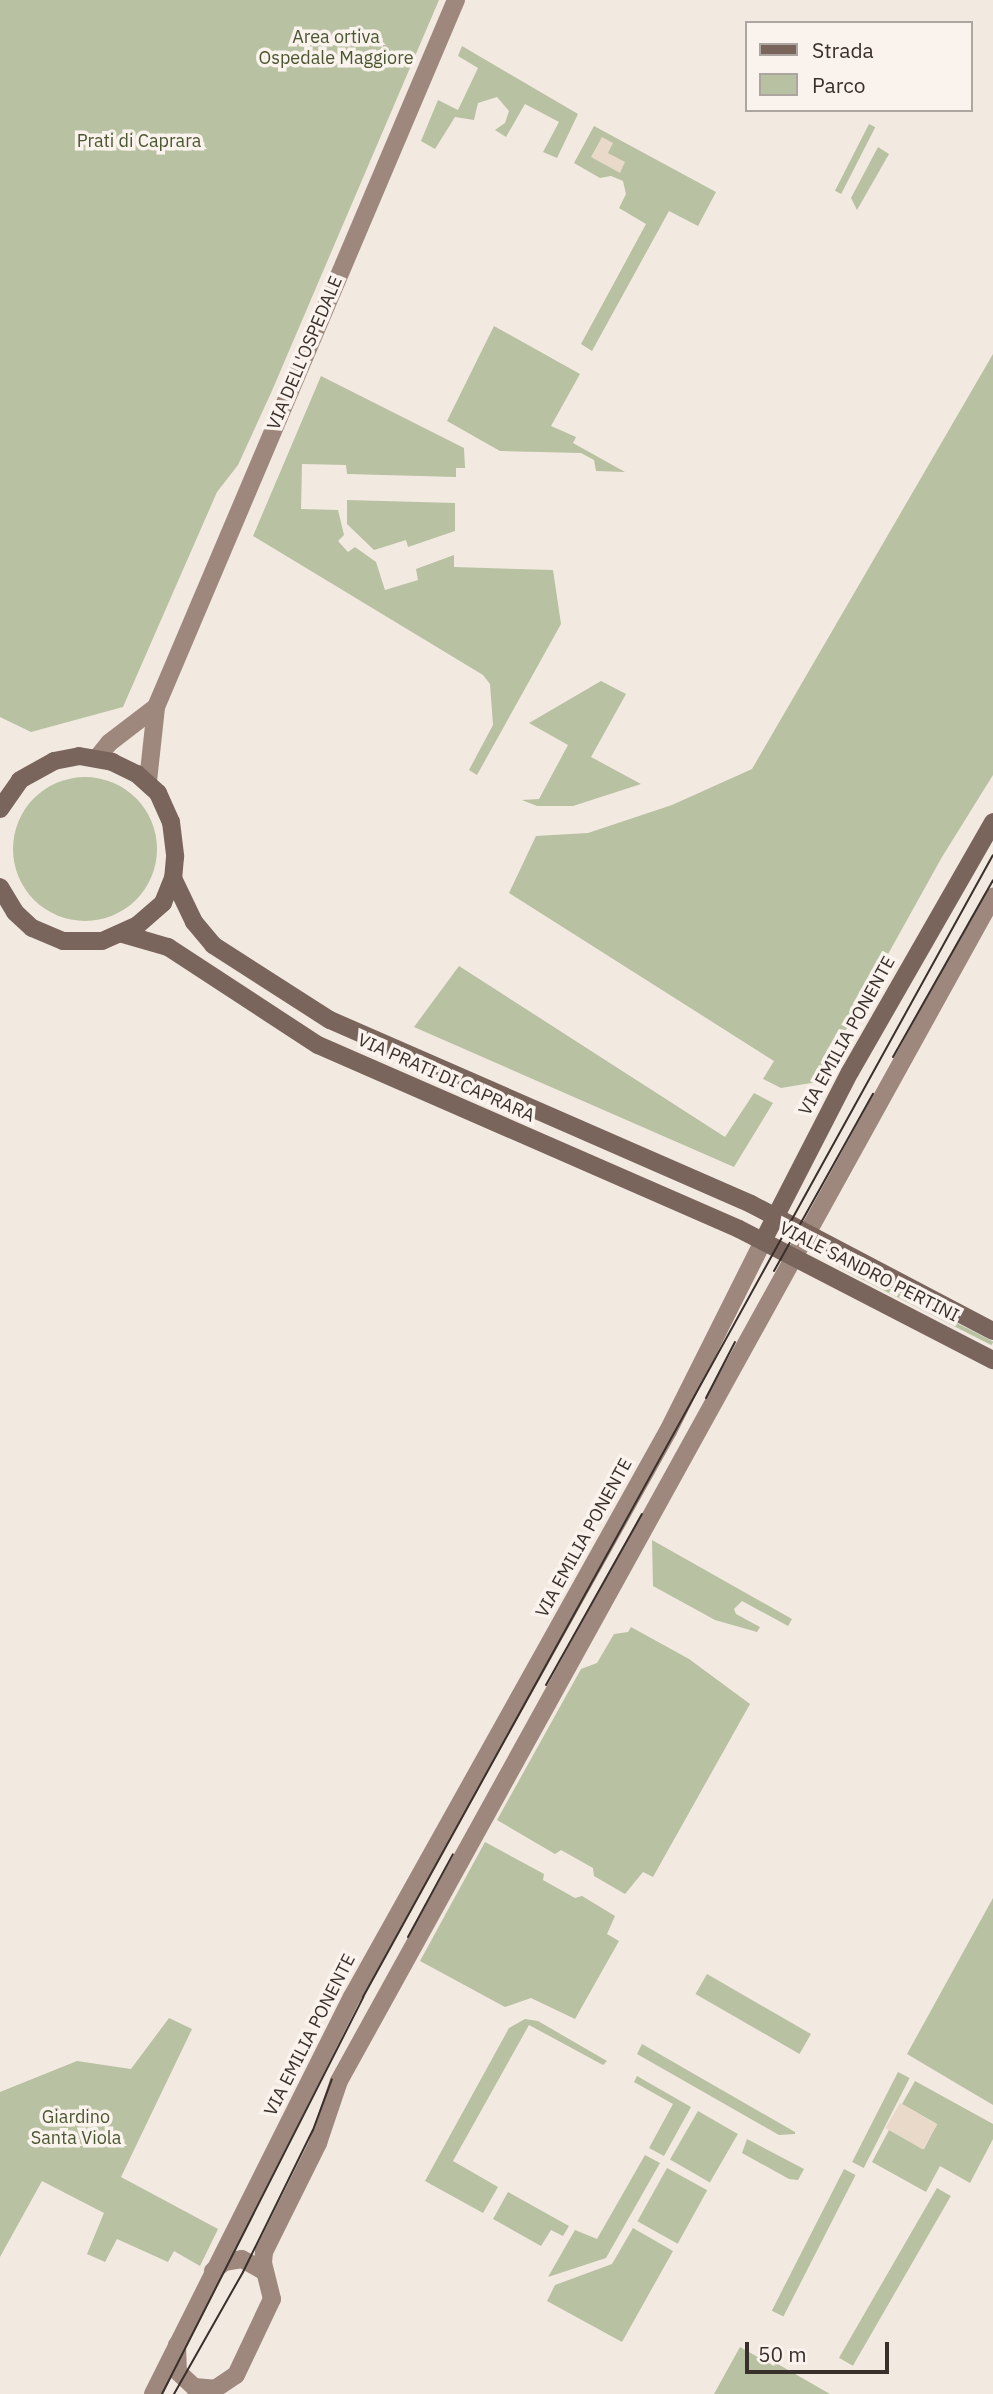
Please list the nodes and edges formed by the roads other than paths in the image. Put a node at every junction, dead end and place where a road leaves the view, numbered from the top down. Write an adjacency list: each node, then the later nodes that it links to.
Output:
1 (456, 0): 2 (main road, VIA DELL'OSPEDALE)
2 (156, 707): 3 (main road, VIA DELL'OSPEDALE); 6 (main road, VIA DELL'OSPEDALE)
3 (97, 758): 5 (main road); 6 (main road)
4 (0, 778): 5 (main road)
5 (20, 780): 7 (main road)
6 (148, 781): 9 (main road)
7 (0, 809)
8 (993, 822): 14 (main road, VIA EMILIA PONENTE)
9 (173, 878): 13 (main road); 14 (main road, VIA PRATI DI CAPRARA)
10 (0, 887): 12 (main road)
11 (993, 897): 15 (main road)
12 (8, 912): 13 (main road)
13 (123, 934): 16 (main road, VIA PRATI DI CAPRARA)
14 (775, 1216): 15 (main road, VIALE SANDRO PERTINI); 16 (main road, VIA EMILIA PONENTE)
15 (809, 1234): 17 (main road); 18 (main road, VIALE SANDRO PERTINI)
16 (764, 1241): 17 (main road, VIALE SANDRO PERTINI); 21 (main road, VIA EMILIA PONENTE)
17 (794, 1256): 19 (main road, VIALE SANDRO PERTINI); 20 (main road)
18 (993, 1331)
19 (993, 1360)
20 (265, 2272): 21 (main road); 24 (main road)
21 (211, 2276): 22 (main road, VIA EMILIA PONENTE)
22 (177, 2345): 23 (main road); 25 (main road, VIA EMILIA PONENTE)
23 (190, 2391): 24 (main road)
24 (217, 2392)
25 (153, 2394)

